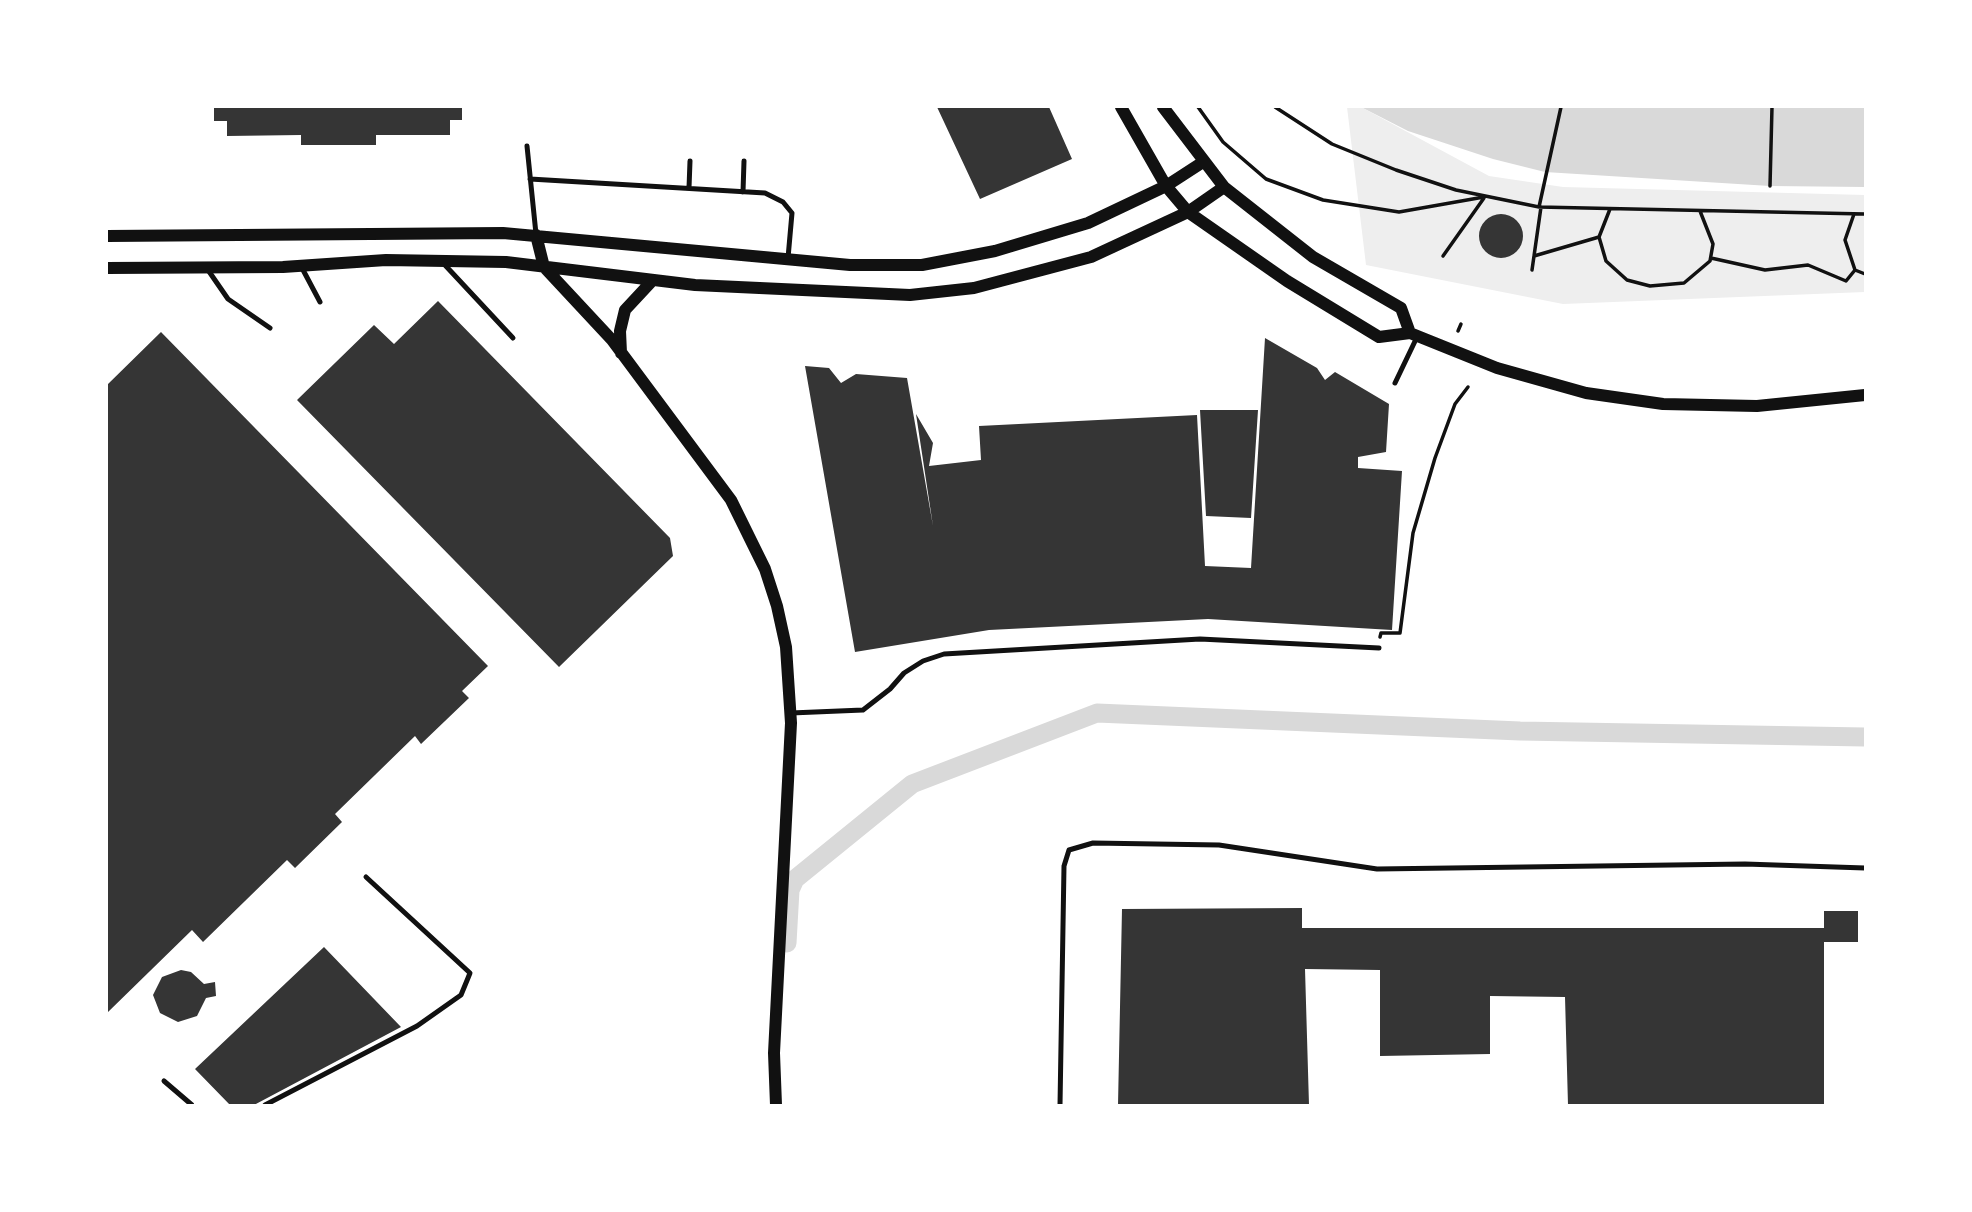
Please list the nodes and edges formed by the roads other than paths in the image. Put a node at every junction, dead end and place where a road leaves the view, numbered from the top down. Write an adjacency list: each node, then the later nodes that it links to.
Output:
1 (1121, 107): 8 (street)
2 (1163, 107): 6 (street)
3 (527, 146): 7 (lane)
4 (690, 161): 10 (lane)
5 (744, 161): 11 (lane)
6 (1203, 162): 8 (street); 9 (street)
7 (530, 180): 10 (lane); 13 (lane)
8 (1166, 186): 12 (street); 15 (street)
9 (1223, 187): 12 (street); 24 (street)
10 (689, 188): 11 (lane)
11 (743, 192): 15 (lane)
12 (1188, 212): 21 (street); 24 (street)
13 (536, 235): 14 (street); 15 (street); 18 (street)
14 (107, 236)
15 (787, 260)
16 (442, 261): 17 (street); 18 (street); 25 (lane)
17 (301, 265): 20 (street); 22 (lane)
18 (544, 267): 21 (street); 26 (street)
19 (107, 268): 20 (street)
20 (206, 268): 23 (lane)
21 (652, 281): 26 (street)
22 (320, 302)
23 (270, 328)
24 (1414, 334): 27 (lane); 28 (street)
25 (513, 338)
26 (621, 353): 30 (street)
27 (1395, 383)
28 (1865, 395)
29 (1379, 648): 30 (lane)
30 (791, 713): 36 (street)
31 (1865, 868): 37 (lane)
32 (366, 877): 35 (lane)
33 (164, 1081): 34 (lane)
34 (192, 1105)
35 (265, 1105)
36 (776, 1105)
37 (1060, 1105)

